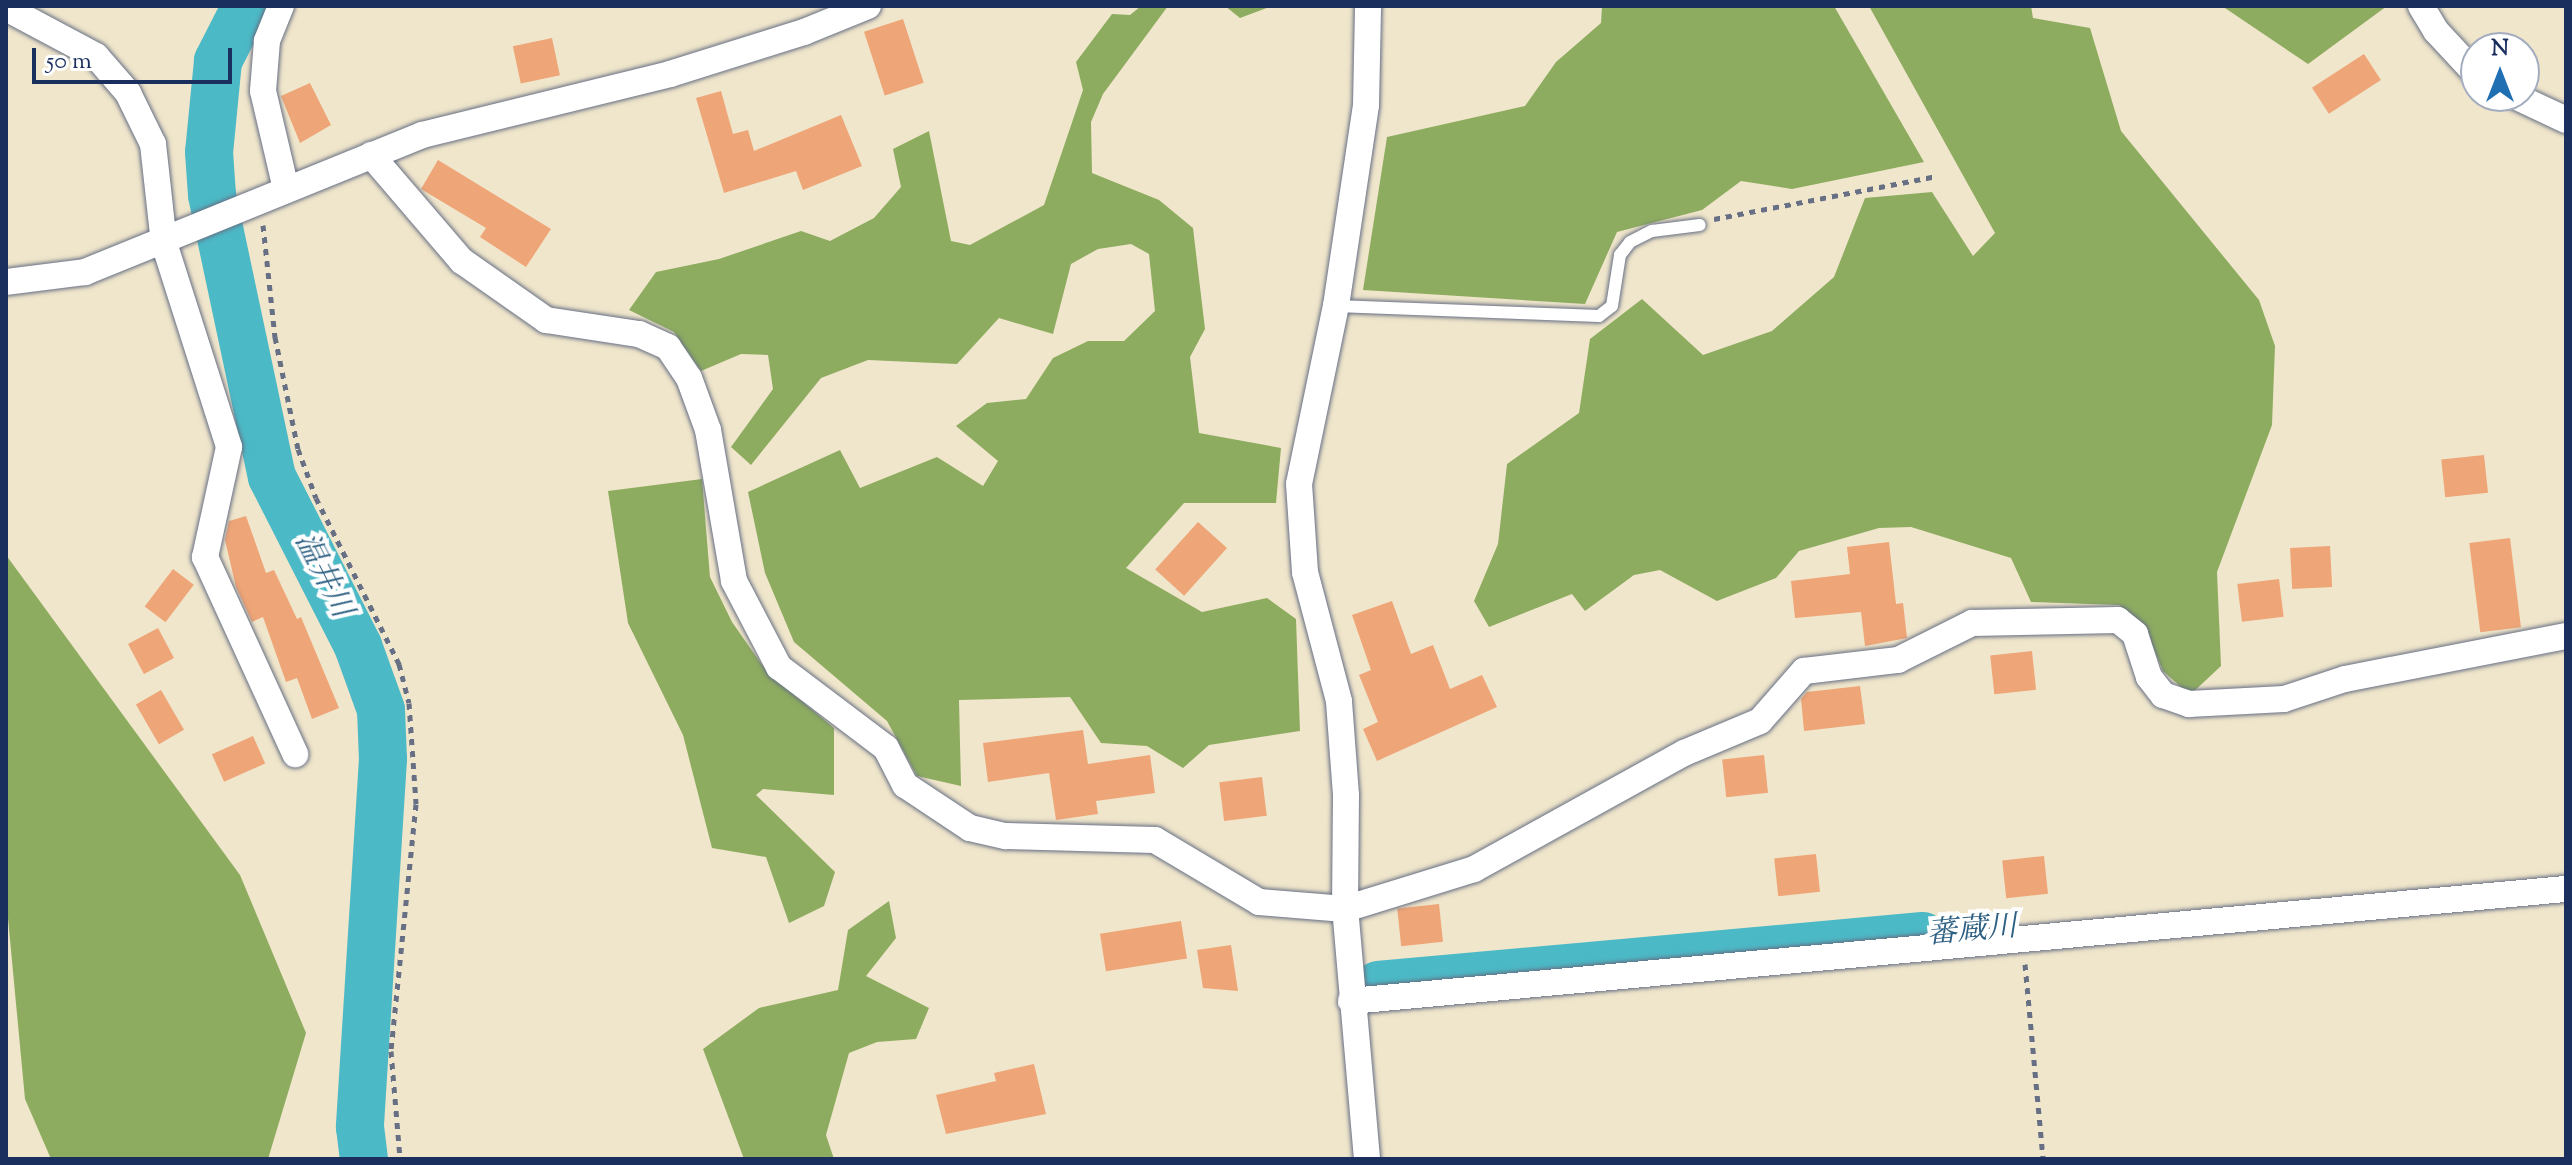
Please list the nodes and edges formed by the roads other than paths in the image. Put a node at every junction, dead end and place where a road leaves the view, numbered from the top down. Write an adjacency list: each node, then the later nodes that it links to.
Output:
1 (281, 6): 10 (street)
2 (868, 6): 9 (street)
3 (1368, 6): 14 (street)
4 (2421, 6): 6 (street)
5 (6, 8): 12 (street)
6 (2460, 54)
7 (2540, 108): 8 (street)
8 (2566, 120)
9 (371, 155): 10 (street); 18 (street)
10 (286, 189): 12 (street)
11 (1700, 225): 14 (lane)
12 (173, 239): 13 (street); 16 (street)
13 (6, 282)
14 (1336, 306): 18 (street)
15 (2566, 636): 18 (street)
16 (295, 754)
17 (2566, 889): 19 (street)
18 (1345, 909): 19 (street)
19 (1351, 1001): 20 (street)
20 (1367, 1159)

